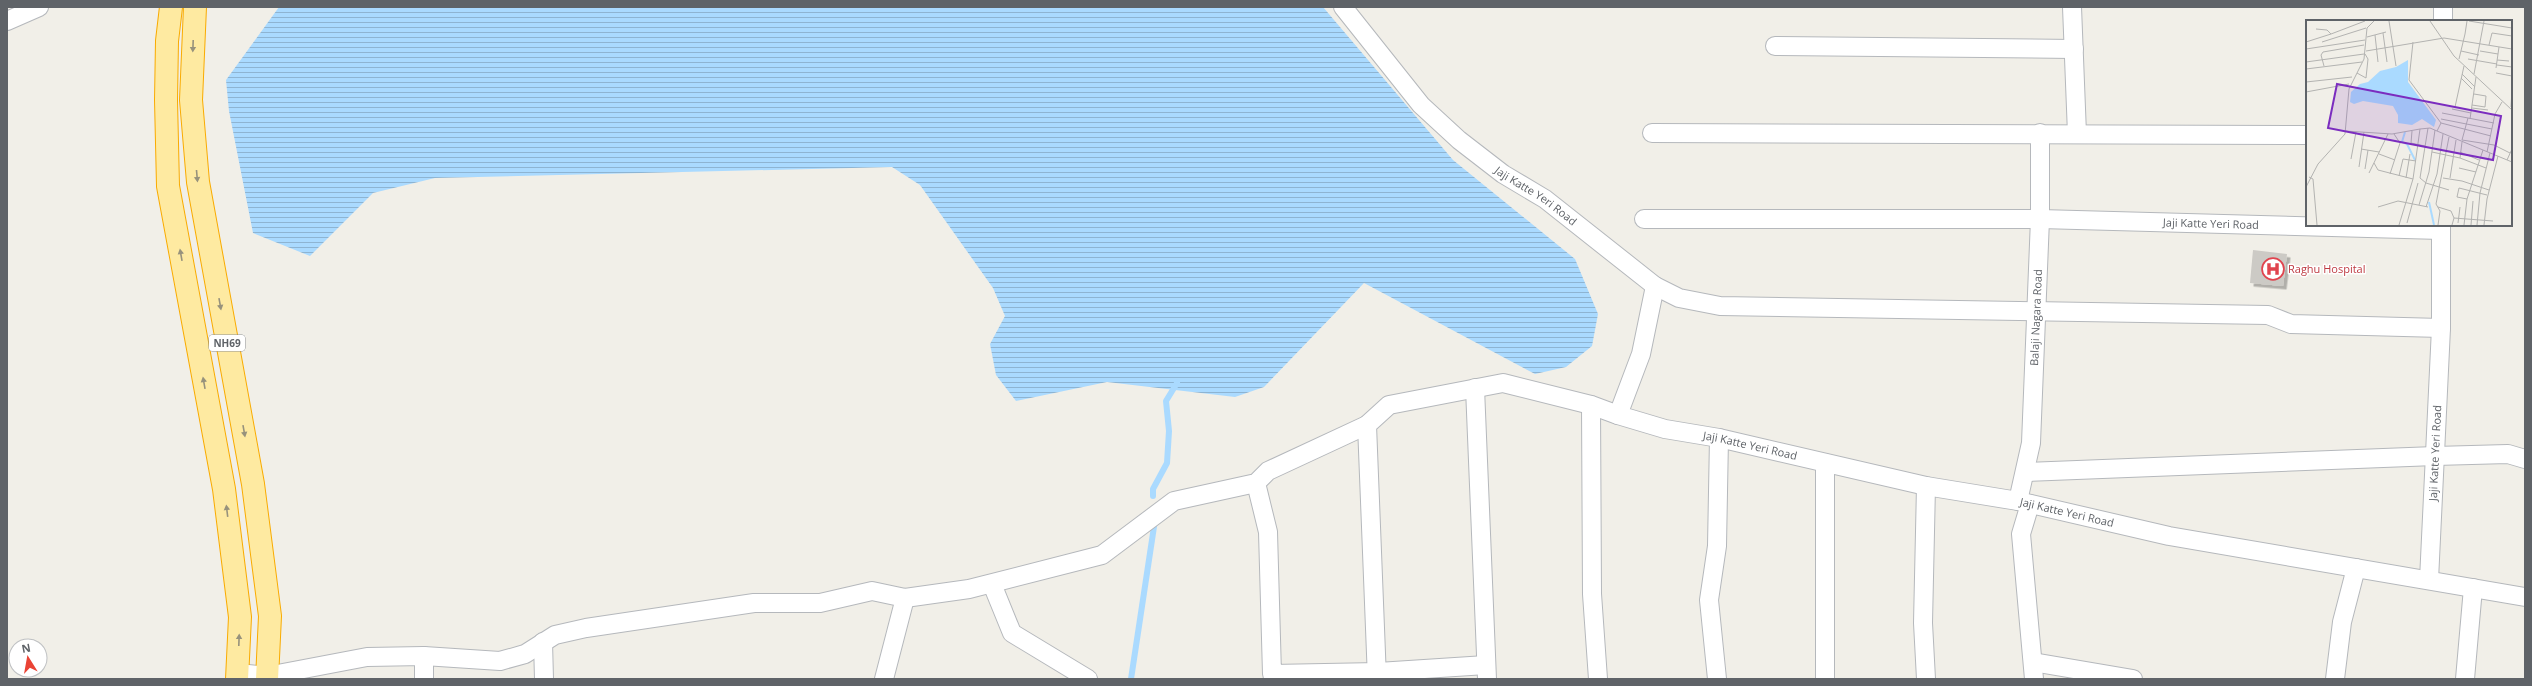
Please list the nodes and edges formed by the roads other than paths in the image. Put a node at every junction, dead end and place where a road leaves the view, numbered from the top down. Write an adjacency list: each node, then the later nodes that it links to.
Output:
1 (39, 7): 8 (street)
2 (171, 7): 45 (highway, NH69, one-way to 2)
3 (195, 7): 47 (highway, NH69, one-way to 47)
4 (1343, 7): 20 (street, Jaji Katte Yeri Road)
5 (2072, 7): 10 (street)
6 (2443, 7): 7 (street)
7 (2443, 20)
8 (7, 21)
9 (1776, 46): 10 (street)
10 (2074, 49): 13 (street)
11 (1652, 133): 12 (street)
12 (2040, 134): 13 (street); 16 (street, Balaji Nagara Road)
13 (2077, 134): 14 (street)
14 (2306, 135)
15 (1644, 219): 16 (street, Jaji Katte Yeri Road)
16 (2040, 219): 17 (street, Jaji Katte Yeri Road); 21 (street, Balaji Nagara Road)
17 (2306, 225)
18 (2352, 226): 19 (street, Jaji Katte Yeri Road)
19 (2441, 228): 22 (street, Jaji Katte Yeri Road)
20 (1655, 286): 21 (street, Jaji Katte Yeri Road); 25 (street)
21 (2037, 312): 22 (street, Jaji Katte Yeri Road); 31 (street, Balaji Nagara Road)
22 (2441, 328): 28 (street, Jaji Katte Yeri Road)
23 (1474, 388): 24 (street, Jaji Katte Yeri Road); 26 (street, Jaji Katte Yeri Road); 44 (street)
24 (1591, 405): 25 (street, Jaji Katte Yeri Road); 52 (street)
25 (1618, 415): 27 (street, Jaji Katte Yeri Road)
26 (1367, 425): 32 (street, Jaji Katte Yeri Road); 46 (street)
27 (1719, 438): 30 (street, Jaji Katte Yeri Road); 53 (street)
28 (2435, 456): 29 (street); 31 (street); 36 (street, Jaji Katte Yeri Road)
29 (2525, 459)
30 (1824, 463): 33 (street, Jaji Katte Yeri Road); 54 (street)
31 (2025, 472): 34 (street, Balaji Nagara Road)
32 (1256, 483): 37 (street); 46 (street)
33 (1926, 486): 34 (street, Jaji Katte Yeri Road); 55 (street)
34 (2024, 502): 35 (street, Jaji Katte Yeri Road); 43 (street, Balaji Nagara Road)
35 (2356, 568): 36 (street, Jaji Katte Yeri Road); 57 (street)
36 (2429, 580): 38 (street, Jaji Katte Yeri Road)
37 (992, 584): 40 (street); 51 (street)
38 (2473, 588): 39 (street, Jaji Katte Yeri Road); 58 (street)
39 (2525, 597)
40 (905, 598): 41 (street); 50 (street)
41 (542, 642): 42 (street); 49 (street)
42 (424, 656): 47 (street); 48 (street)
43 (2034, 671): 56 (street)
44 (1487, 672): 46 (street)
45 (237, 676): 47 (street)
46 (1378, 676)
47 (267, 678)
48 (424, 679)
49 (544, 679)
50 (884, 679)
51 (1088, 679)
52 (1598, 679)
53 (1717, 679)
54 (1825, 679)
55 (1926, 679)
56 (2133, 679)
57 (2335, 679)
58 (2465, 679)

